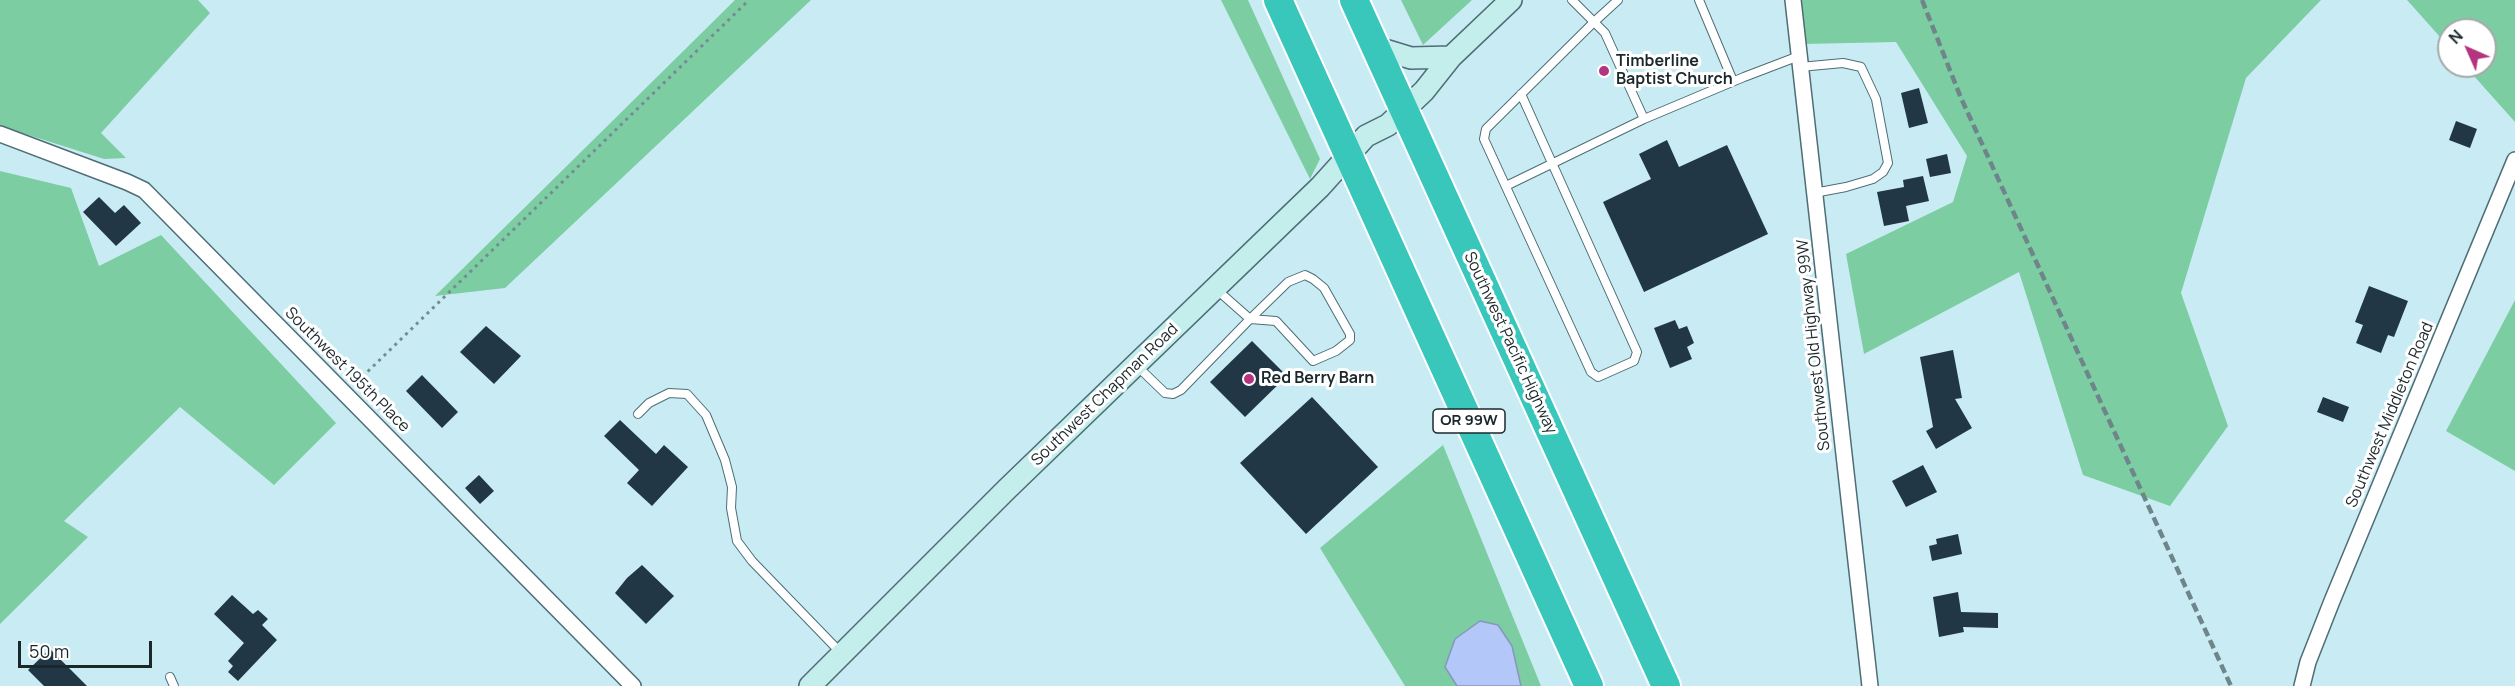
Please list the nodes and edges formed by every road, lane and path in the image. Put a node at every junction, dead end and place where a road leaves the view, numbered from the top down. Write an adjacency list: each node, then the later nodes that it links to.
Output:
1 (749, 0): 26 (path)
2 (1278, 0): 18 (highway, OR 99W)
3 (1354, 0): 10 (highway, Southwest Pacific Highway)
4 (1511, 0): 11 (street, Southwest Chapman Road)
5 (1572, 0): 9 (lane)
6 (1618, 0): 9 (lane)
7 (1699, 0): 13 (lane)
8 (1793, 0): 12 (street, Southwest Old Highway 99W)
9 (1594, 22): 14 (lane); 16 (lane)
10 (1375, 47): 11 (street); 15 (highway, Southwest Pacific Highway)
11 (1451, 57): 15 (street, Southwest Chapman Road)
12 (1800, 61): 13 (lane); 22 (street, Southwest Old Highway 99W); 22 (lane)
13 (1733, 81): 16 (lane)
14 (1521, 94): 20 (lane); 21 (lane)
15 (1403, 110): 18 (street, Southwest Chapman Road); 34 (highway, Southwest Pacific Highway)
16 (1644, 119): 20 (lane)
17 (0, 134): 26 (street, Southwest 195th Place)
18 (1348, 155): 23 (street, Southwest Chapman Road); 33 (highway, OR 99W)
19 (2515, 160): 36 (street, Southwest Middleton Road)
20 (1553, 164): 21 (lane); 21 (lane)
21 (1506, 186)
22 (1815, 193): 35 (street, Southwest Old Highway 99W)
23 (1216, 288): 24 (lane); 25 (street, Southwest Chapman Road)
24 (1250, 320): 24 (lane); 25 (lane)
25 (1137, 366): 28 (street, Southwest Chapman Road)
26 (345, 393): 31 (street, Southwest 195th Place)
27 (638, 414): 28 (lane)
28 (842, 654): 32 (street, Southwest Chapman Road)
29 (170, 677): 30 (lane)
30 (174, 686)
31 (633, 686)
32 (810, 686)
33 (1589, 686)
34 (1666, 686)
35 (1870, 686)
36 (2302, 686)

